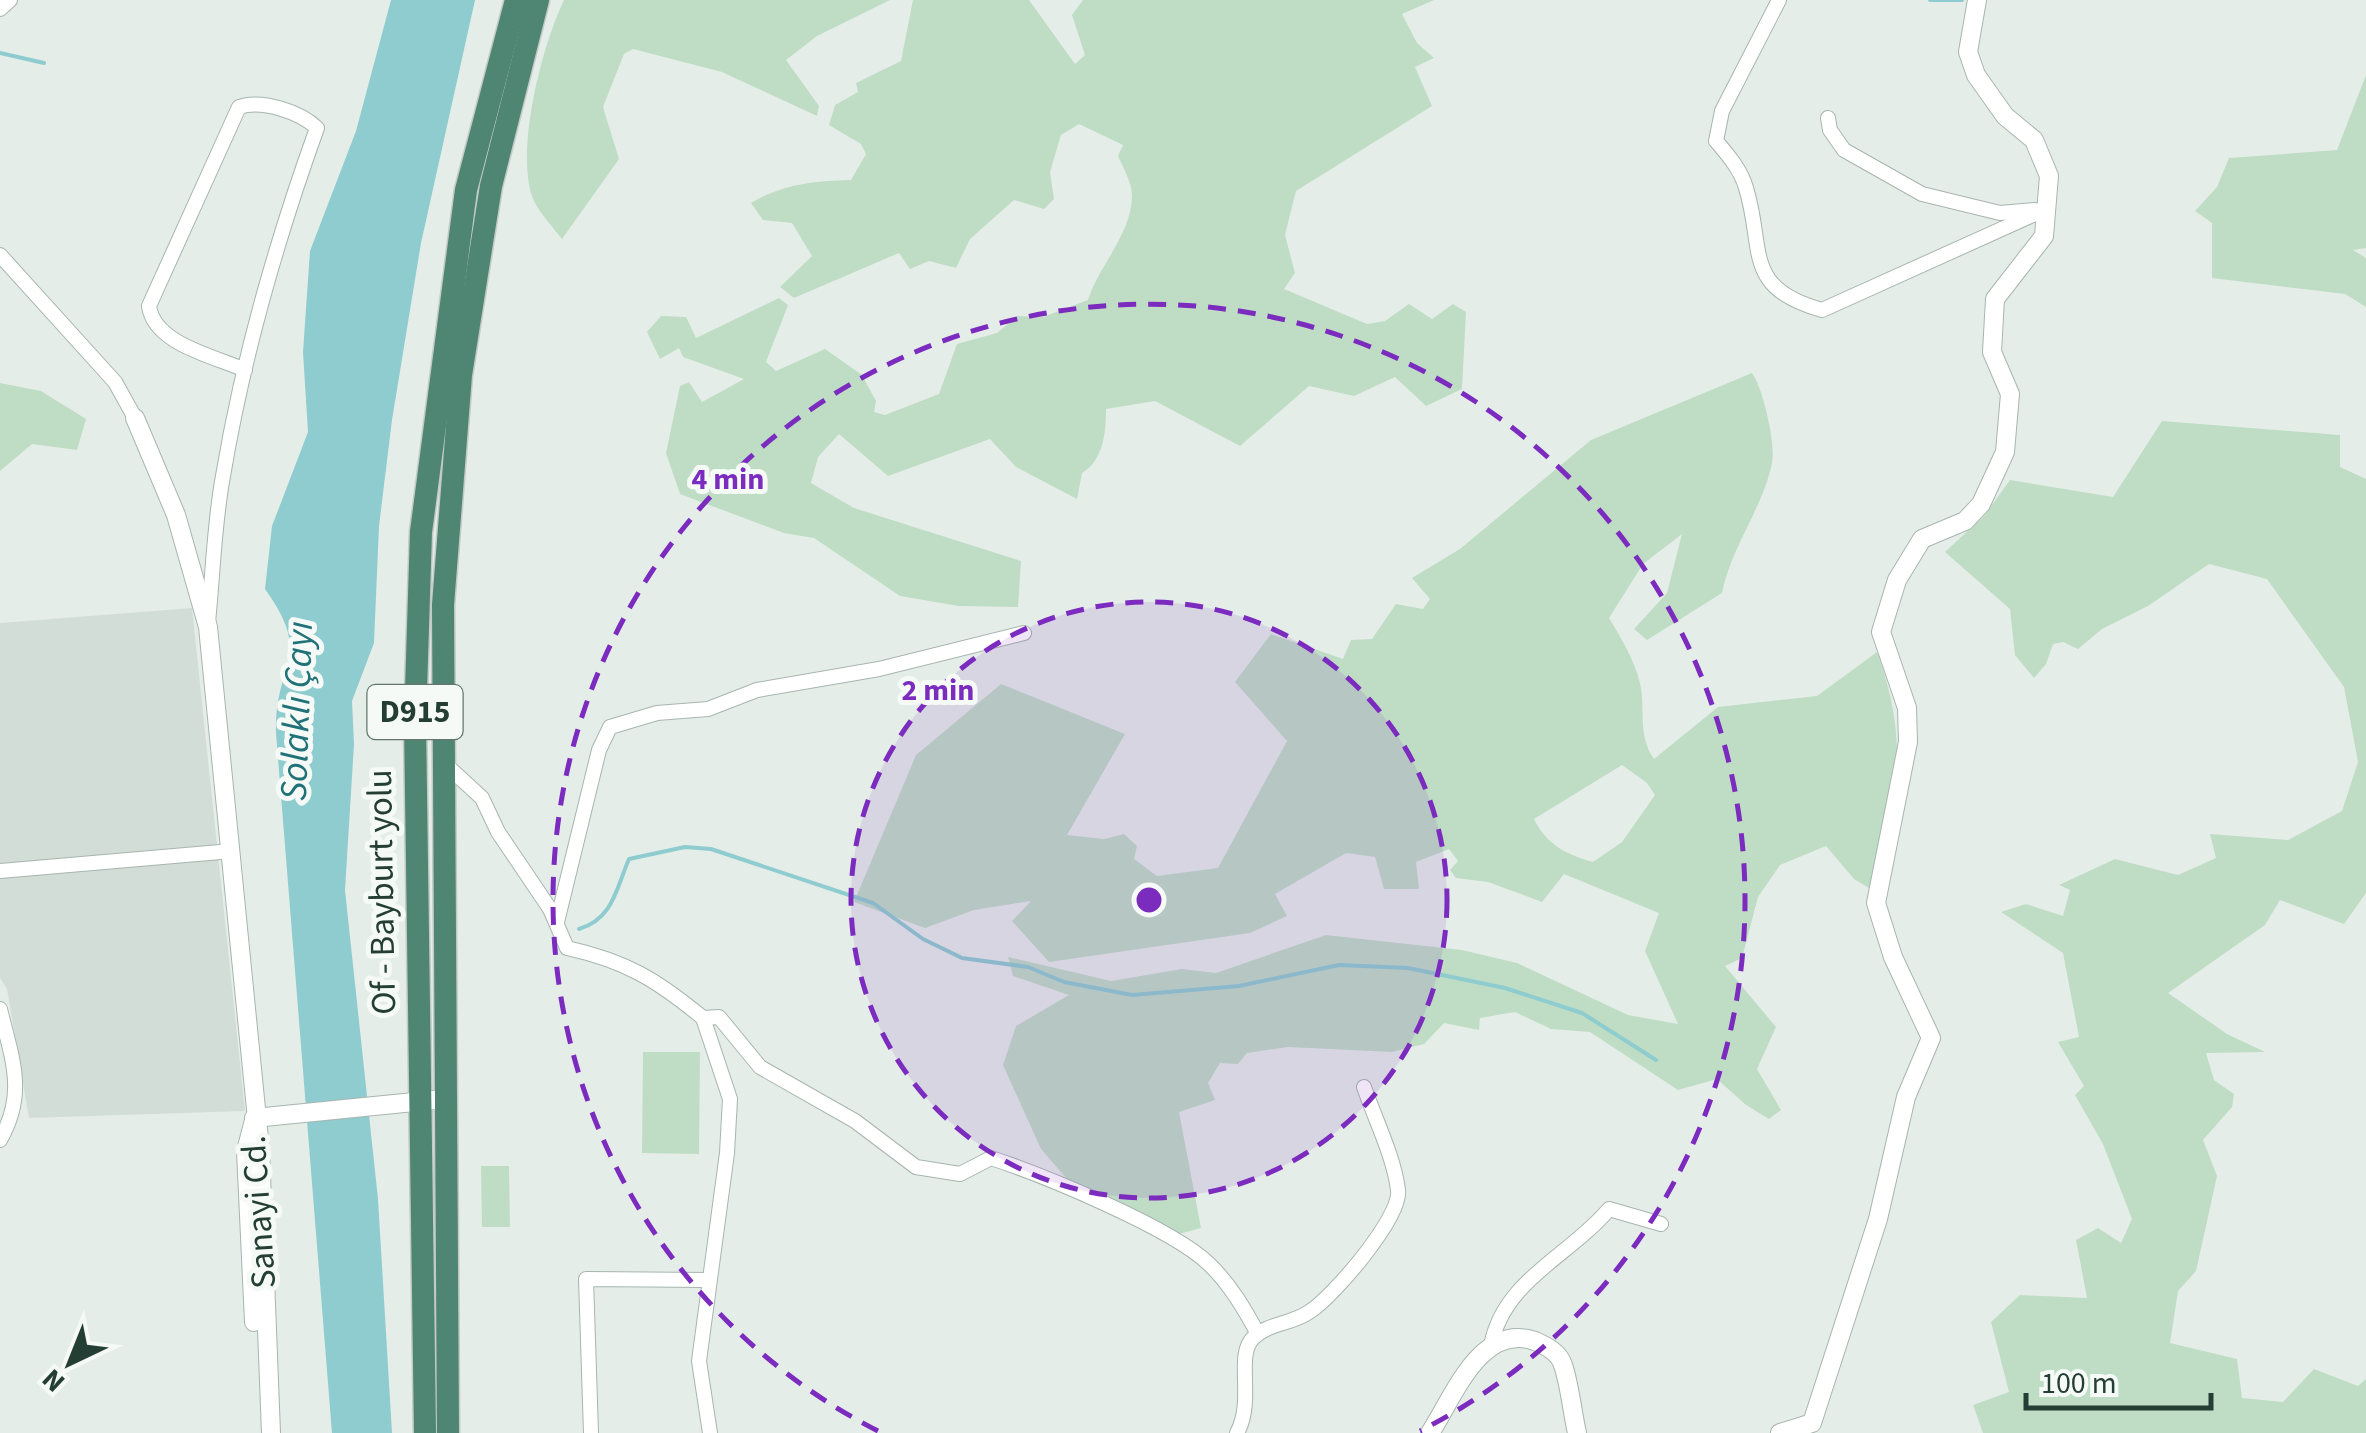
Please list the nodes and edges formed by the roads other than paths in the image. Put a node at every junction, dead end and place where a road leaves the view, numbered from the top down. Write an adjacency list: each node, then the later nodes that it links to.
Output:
1 (10, 0): 6 (street)
2 (516, 0): 22 (highway, Of - Bayburt yolu / D915)
3 (538, 0): 14 (highway, Of - Bayburt yolu / D915)
4 (1779, 0): 8 (street)
5 (1976, 0): 8 (street)
6 (0, 9)
7 (1828, 118): 8 (street)
8 (2046, 209): 38 (street)
9 (0, 255): 11 (street)
10 (245, 370): 10 (street); 12 (street)
11 (136, 418): 12 (street)
12 (208, 627): 15 (street)
13 (1024, 633): 17 (street)
14 (444, 762): 17 (street); 21 (highway, Of - Bayburt yolu / D915)
15 (232, 850): 16 (street); 23 (street)
16 (0, 871)
17 (556, 923): 19 (street)
18 (0, 1009): 24 (street)
19 (703, 1018): 26 (street); 27 (street)
20 (1364, 1087): 27 (street)
21 (444, 1100): 22 (street); 32 (highway, Of - Bayburt yolu / D915)
22 (414, 1101): 23 (street); 31 (highway, Of - Bayburt yolu / D915)
23 (254, 1118): 29 (street, Sanayi Cd.); 30 (street, Sanayi Cd.)
24 (0, 1140)
25 (1660, 1224): 28 (street)
26 (708, 1280): 33 (street); 34 (street)
27 (1258, 1334): 35 (street)
28 (1490, 1346): 36 (street); 37 (street)
29 (260, 1433)
30 (271, 1433)
31 (425, 1433)
32 (448, 1433)
33 (591, 1433)
34 (710, 1433)
35 (1237, 1433)
36 (1430, 1433)
37 (1577, 1433)
38 (1780, 1433)

